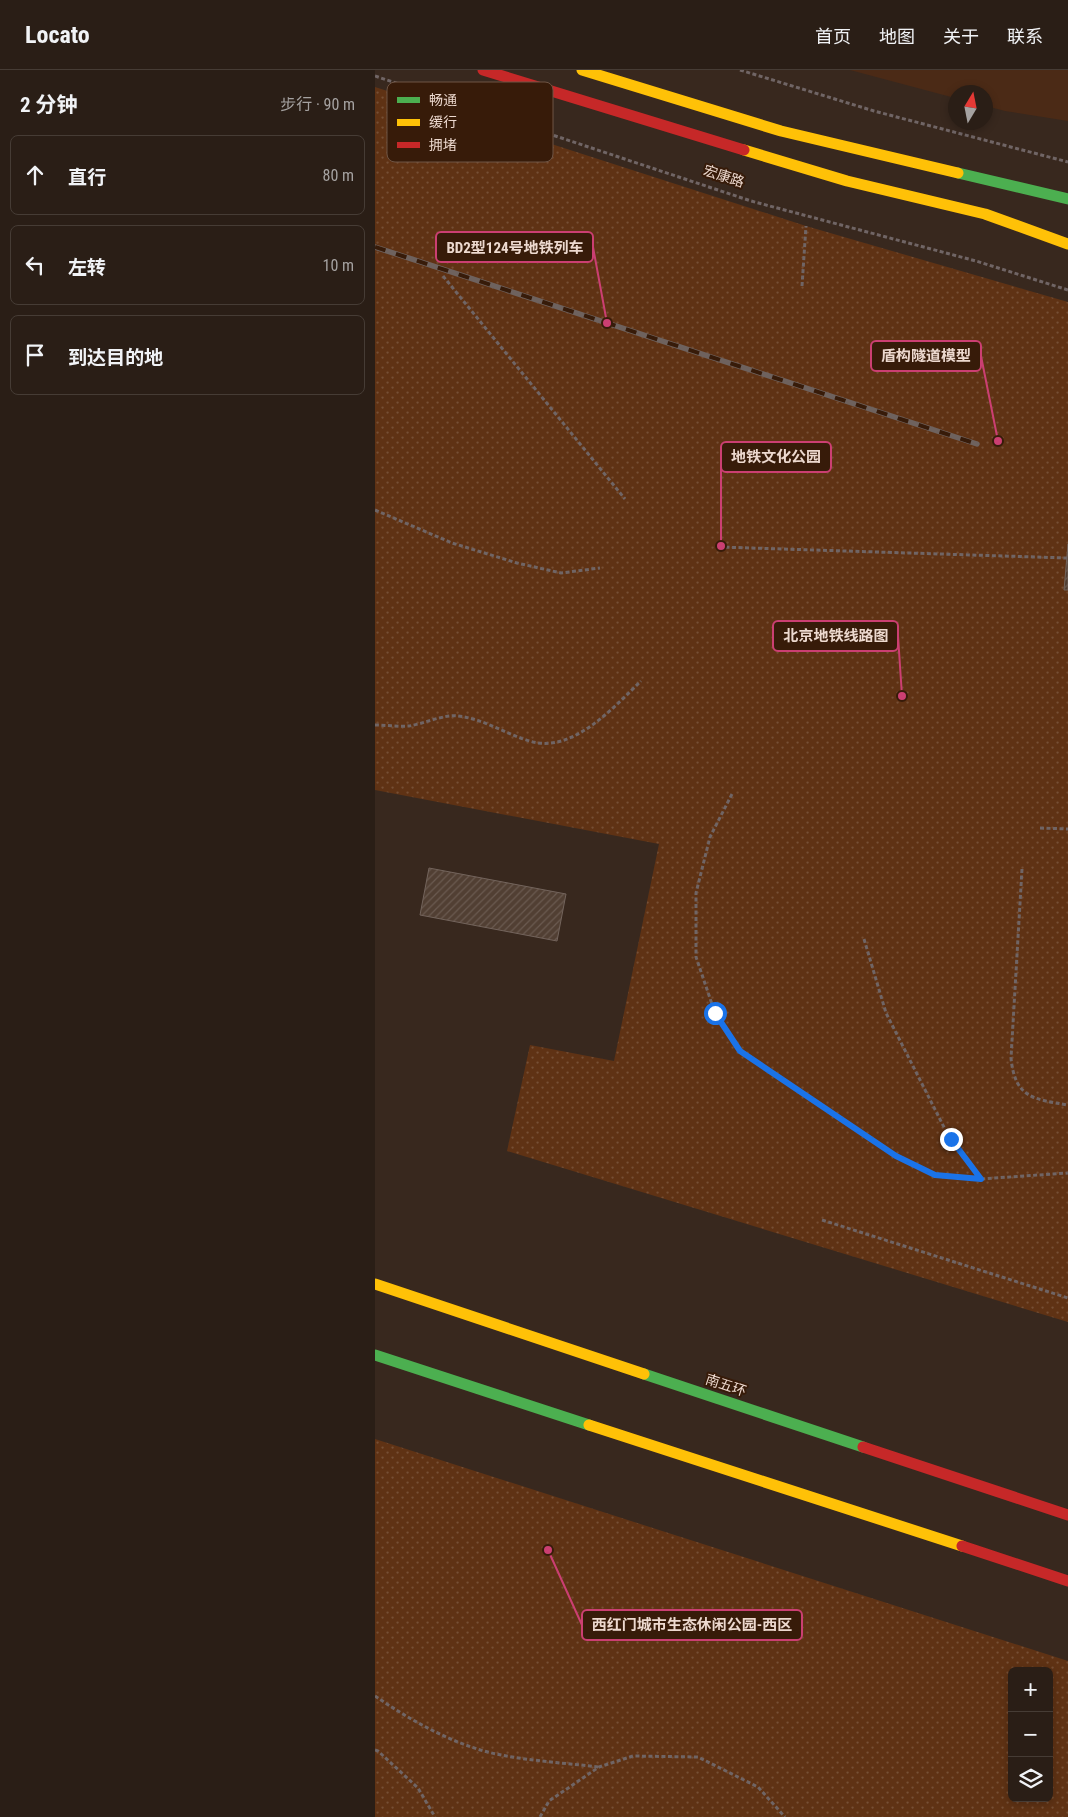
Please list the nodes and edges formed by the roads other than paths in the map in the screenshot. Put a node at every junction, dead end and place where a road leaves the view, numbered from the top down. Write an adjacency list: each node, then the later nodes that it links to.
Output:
1 (483, 70): 3 (main road)
2 (582, 70): 5 (main road)
3 (522, 82)
4 (553, 91): 6 (main road)
5 (1068, 199)
6 (1068, 244)
7 (375, 1284): 9 (main road, 南五环)
8 (375, 1355): 10 (main road)
9 (1068, 1515)
10 (1068, 1582)

